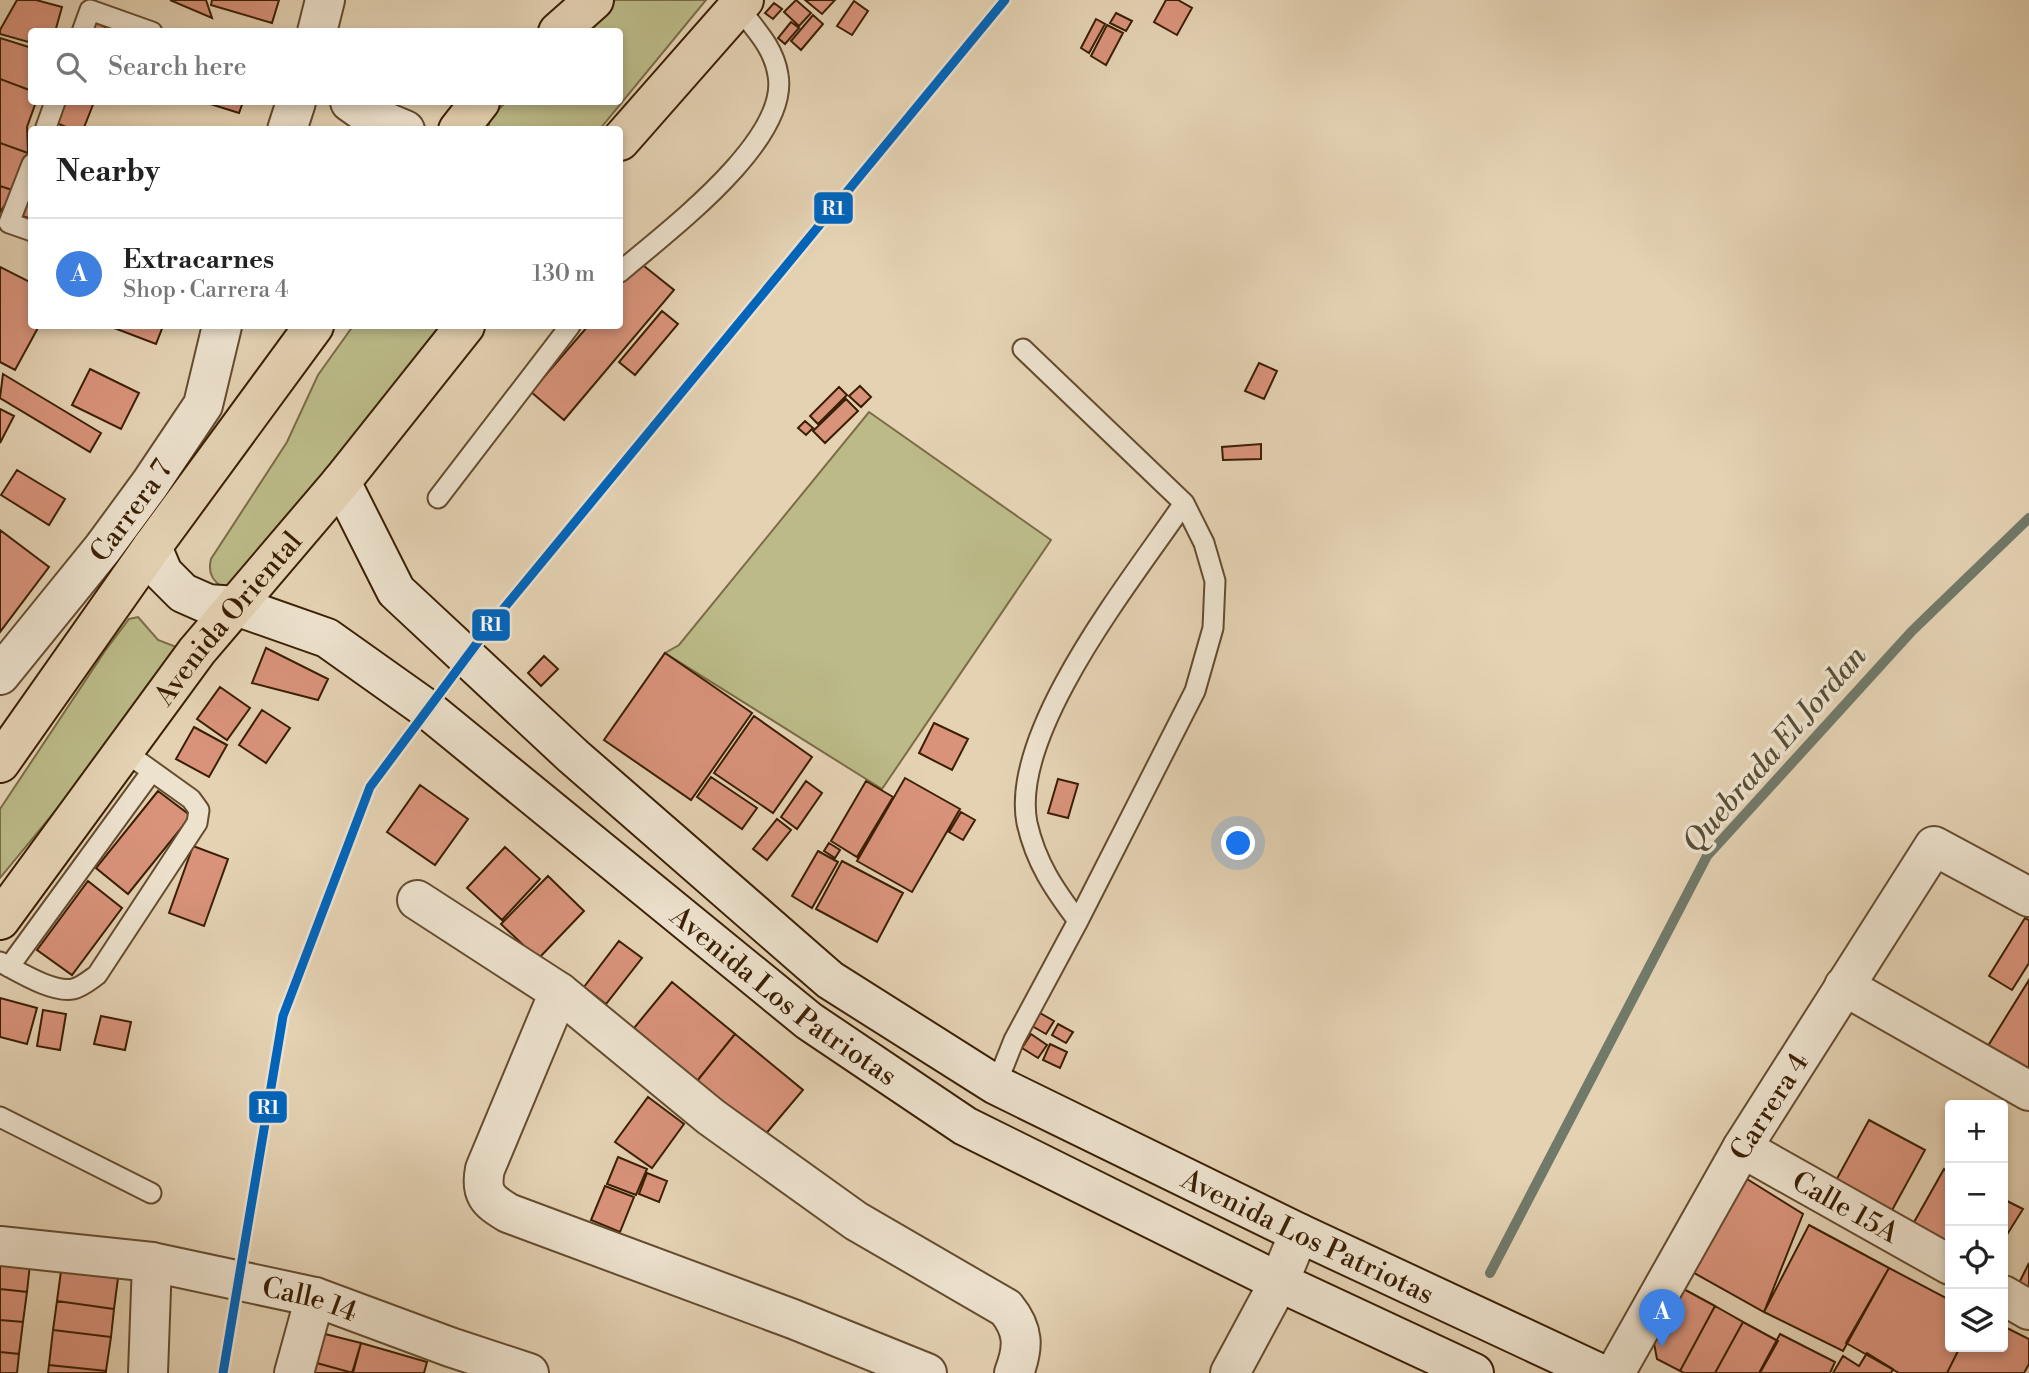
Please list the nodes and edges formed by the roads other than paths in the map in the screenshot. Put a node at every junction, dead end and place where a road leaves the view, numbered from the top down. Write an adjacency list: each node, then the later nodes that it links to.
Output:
1 (325, 0): 6 (street)
2 (594, 0): 7 (main road)
3 (741, 3): 16 (main road); 19 (lane)
4 (83, 28): 5 (lane)
5 (141, 28)
6 (318, 28)
7 (562, 28)
8 (54, 105): 12 (lane)
9 (295, 105): 13 (street)
10 (355, 105): 14 (street)
11 (478, 105): 15 (main road)
12 (46, 126)
13 (288, 126)
14 (396, 126)
15 (461, 126)
16 (623, 138)
17 (28, 174): 18 (lane)
18 (28, 230)
19 (623, 269)
20 (221, 329): 26 (street, Carrera 7)
21 (312, 329): 29 (main road)
22 (463, 329): 25 (main road, Avenida Oriental)
23 (568, 329): 27 (lane)
24 (1023, 349): 28 (lane)
25 (341, 482): 30 (main road, Avenida Oriental); 41 (street, Avenida Los Patriotas)
26 (150, 484): 29 (street); 31 (street, Carrera 7)
27 (438, 498)
28 (1184, 503): 37 (lane); 37 (lane)
29 (152, 547): 30 (street, Avenida Los Patriotas); 33 (main road)
30 (236, 606): 32 (main road, Avenida Oriental); 50 (street, Avenida Los Patriotas)
31 (0, 675)
32 (138, 761): 36 (main road, Avenida Oriental); 38 (lane); 38 (lane)
33 (0, 763)
34 (2029, 897): 39 (street, Carrera 4)
35 (417, 900): 40 (street)
36 (0, 920)
37 (1078, 921): 41 (lane)
38 (5, 964)
39 (1844, 986): 42 (street); 44 (street, Carrera 4)
40 (559, 992): 59 (street); 60 (street)
41 (996, 1085): 46 (street, Avenida Los Patriotas)
42 (2029, 1091)
43 (0, 1117): 45 (lane)
44 (1742, 1148): 49 (street, Calle 15A); 64 (street, Carrera 4)
45 (151, 1193)
46 (1299, 1233): 50 (street); 55 (street, Avenida Los Patriotas)
47 (0, 1246): 48 (street, Calle 14)
48 (152, 1262): 51 (street, Calle 14); 56 (street)
49 (1945, 1262)
50 (1279, 1282): 61 (street); 62 (street, Avenida Los Patriotas)
51 (315, 1297): 54 (street, Calle 14); 57 (street)
52 (2008, 1298): 53 (street)
53 (2029, 1310)
54 (446, 1360): 58 (street, Calle 14)
55 (1557, 1364): 63 (street, Avenida Los Patriotas)
56 (148, 1373)
57 (294, 1373)
58 (529, 1373)
59 (927, 1373)
60 (1014, 1373)
61 (1230, 1373)
62 (1474, 1373)
63 (1599, 1373)
64 (1615, 1373)

